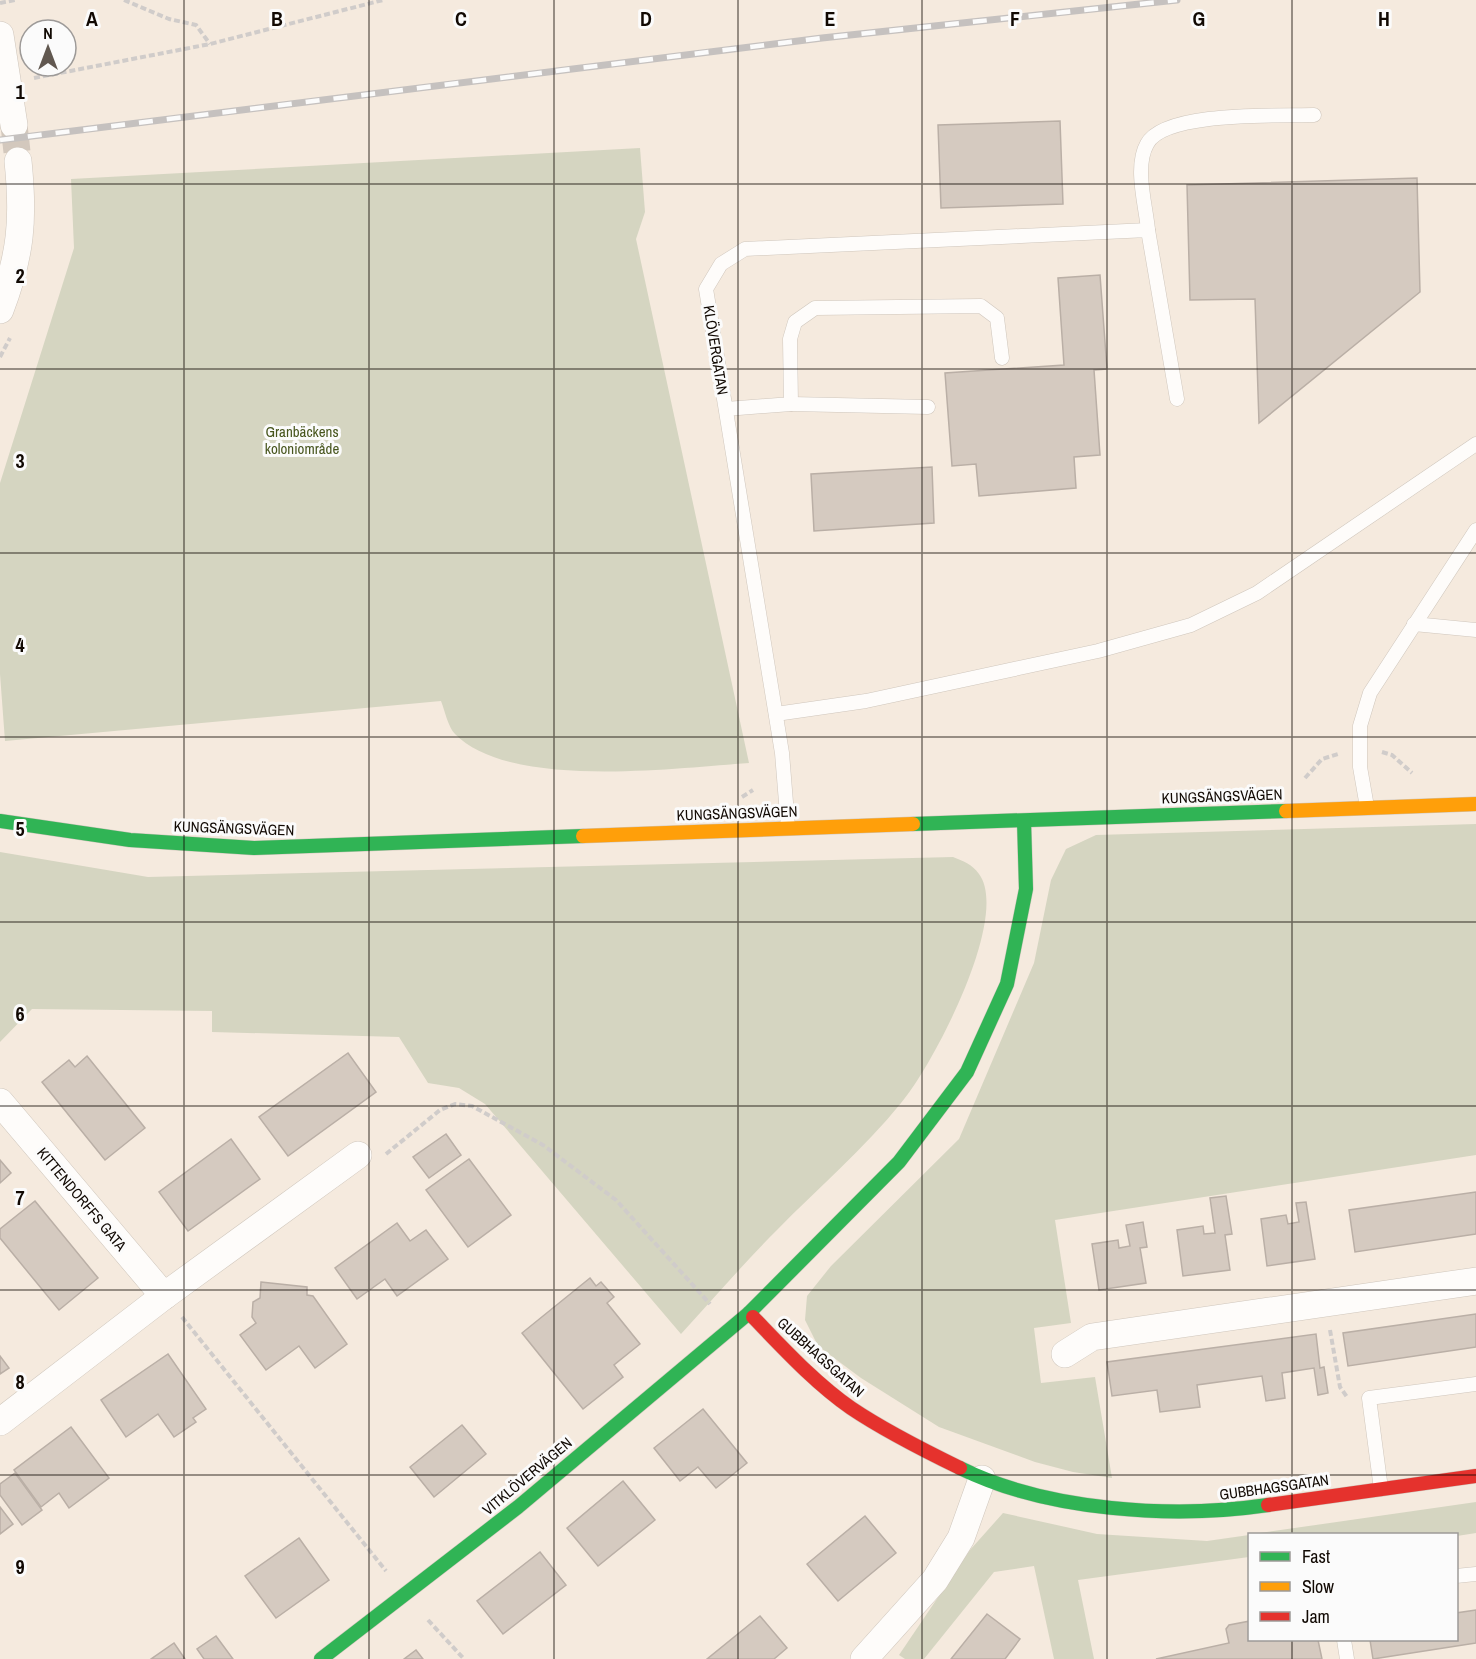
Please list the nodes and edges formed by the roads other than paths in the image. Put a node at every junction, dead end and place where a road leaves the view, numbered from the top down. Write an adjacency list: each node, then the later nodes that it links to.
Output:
1 (0, 35): 3 (street)
2 (1314, 115): 5 (lane)
3 (14, 125)
4 (18, 160): 6 (street)
5 (1148, 230): 8 (lane); 11 (lane, KLÖVERGATAN)
6 (0, 310)
7 (1002, 358): 9 (lane)
8 (1177, 399)
9 (791, 404): 10 (lane); 11 (lane)
10 (928, 407)
11 (726, 409): 16 (lane, KLÖVERGATAN)
12 (1476, 444): 16 (lane)
13 (1476, 530): 14 (lane)
14 (1414, 624): 15 (lane); 18 (lane)
15 (1476, 630)
16 (776, 714): 21 (lane, KLÖVERGATAN)
17 (1476, 804): 18 (street, KUNGSÄNGSVÄGEN)
18 (1367, 807): 20 (street, KUNGSÄNGSVÄGEN)
19 (0, 821): 21 (street, KUNGSÄNGSVÄGEN)
20 (1024, 821): 21 (street, KUNGSÄNGSVÄGEN); 26 (street)
21 (788, 828)
22 (0, 1102): 25 (street, KITTENDORFFS GATA)
23 (358, 1155): 25 (street)
24 (1476, 1281): 27 (street)
25 (164, 1296): 29 (street)
26 (749, 1313): 31 (street, GUBBHAGSGATAN); 36 (street, VITKLÖVERVÄGEN)
27 (1065, 1354)
28 (1476, 1384): 32 (lane)
29 (0, 1422)
30 (1476, 1476): 32 (street, GUBBHAGSGATAN)
31 (982, 1479): 32 (street, GUBBHAGSGATAN); 37 (street)
32 (1381, 1489)
33 (1476, 1574): 34 (lane)
34 (1458, 1576)
35 (1344, 1641): 38 (lane)
36 (321, 1659)
37 (864, 1659)
38 (1347, 1659)

